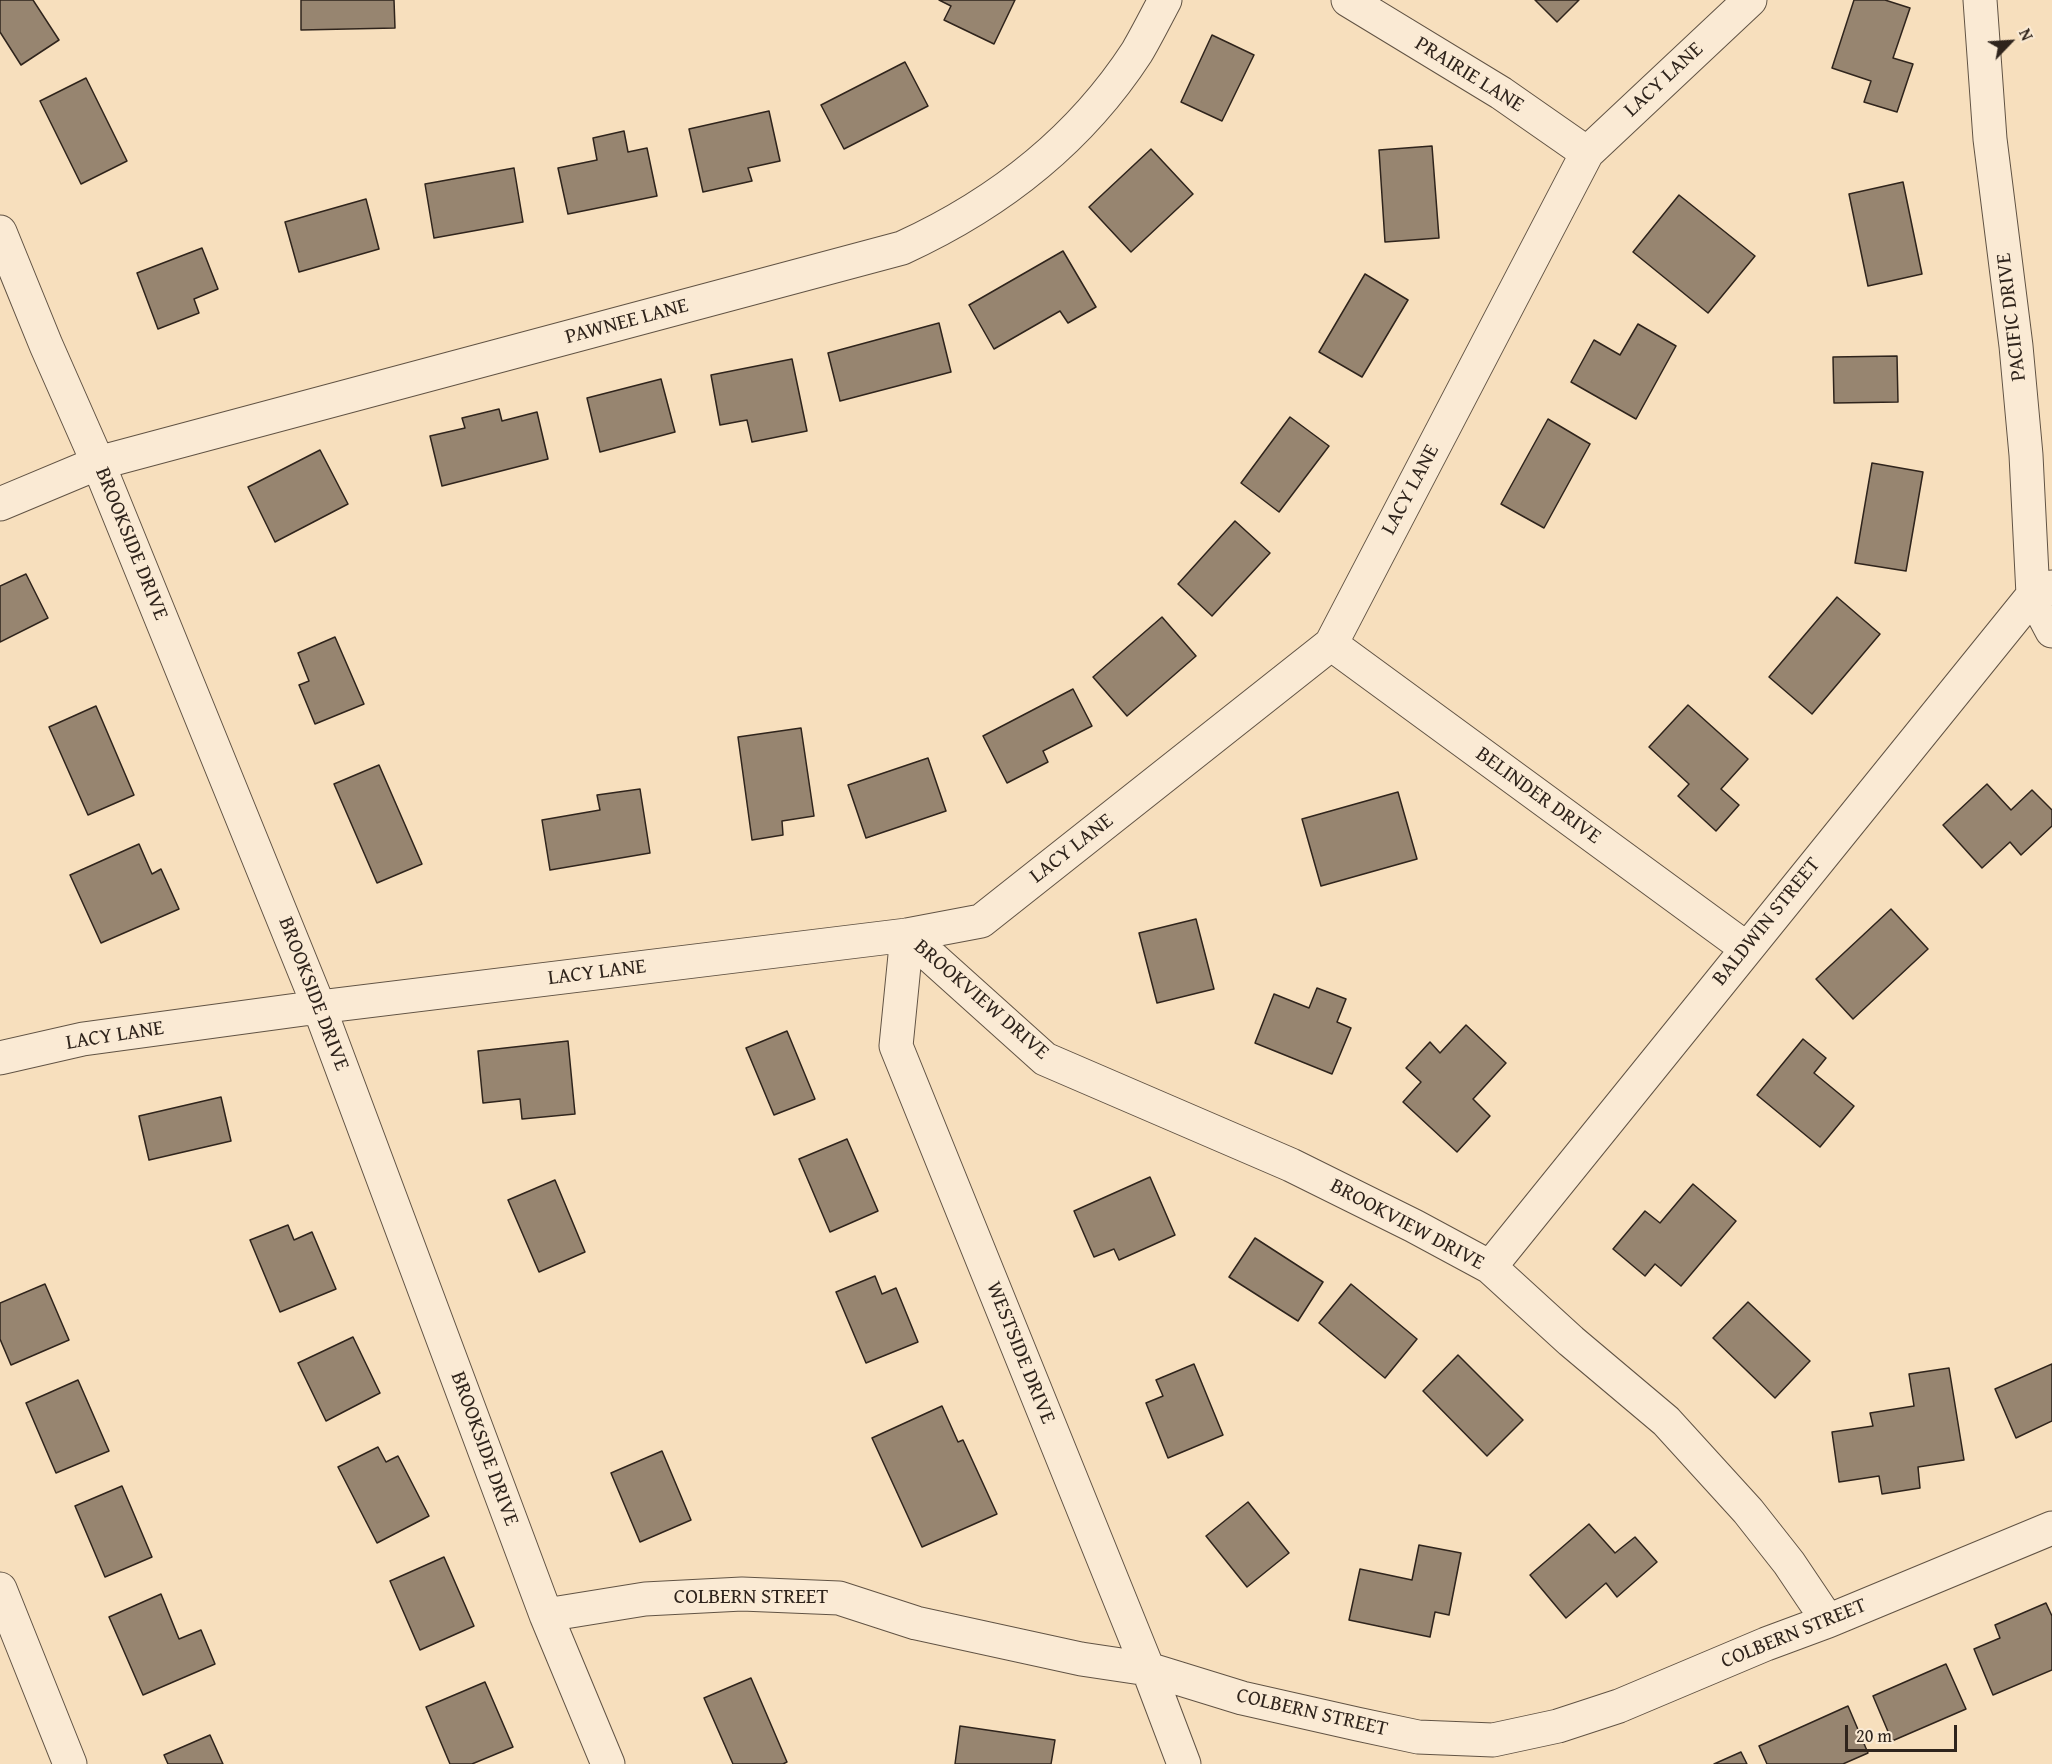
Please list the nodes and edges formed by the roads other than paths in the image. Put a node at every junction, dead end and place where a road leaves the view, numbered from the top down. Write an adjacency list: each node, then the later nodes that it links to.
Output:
1 (1165, 0): 7 (street, PAWNEE LANE)
2 (1348, 0): 5 (street, PRAIRIE LANE)
3 (1750, 0): 5 (street, LACY LANE)
4 (1980, 0): 9 (street, PACIFIC DRIVE)
5 (1587, 153): 11 (street, LACY LANE)
6 (0, 232): 7 (street, BROOKSIDE DRIVE)
7 (98, 463): 8 (street, PAWNEE LANE); 14 (street, BROOKSIDE DRIVE)
8 (0, 504)
9 (2042, 591): 10 (street, PACIFIC DRIVE); 13 (street, BALDWIN STREET)
10 (2052, 631)
11 (1331, 644): 12 (street, LACY LANE); 13 (street, BELINDER DRIVE)
12 (907, 935): 14 (street, LACY LANE); 16 (street, BROOKVIEW DRIVE); 21 (street, WESTSIDE DRIVE)
13 (1746, 948): 16 (street, BALDWIN STREET)
14 (319, 1007): 15 (street, LACY LANE); 19 (street, BROOKSIDE DRIVE)
15 (0, 1059)
16 (1490, 1267): 20 (street, BROOKVIEW DRIVE)
17 (2052, 1528): 20 (street, COLBERN STREET)
18 (0, 1589): 22 (street)
19 (546, 1615): 21 (street, COLBERN STREET); 23 (street, BROOKSIDE DRIVE)
20 (1828, 1621): 21 (street, COLBERN STREET)
21 (1148, 1669): 24 (street, WESTSIDE DRIVE)
22 (70, 1764)
23 (608, 1764)
24 (1184, 1764)

